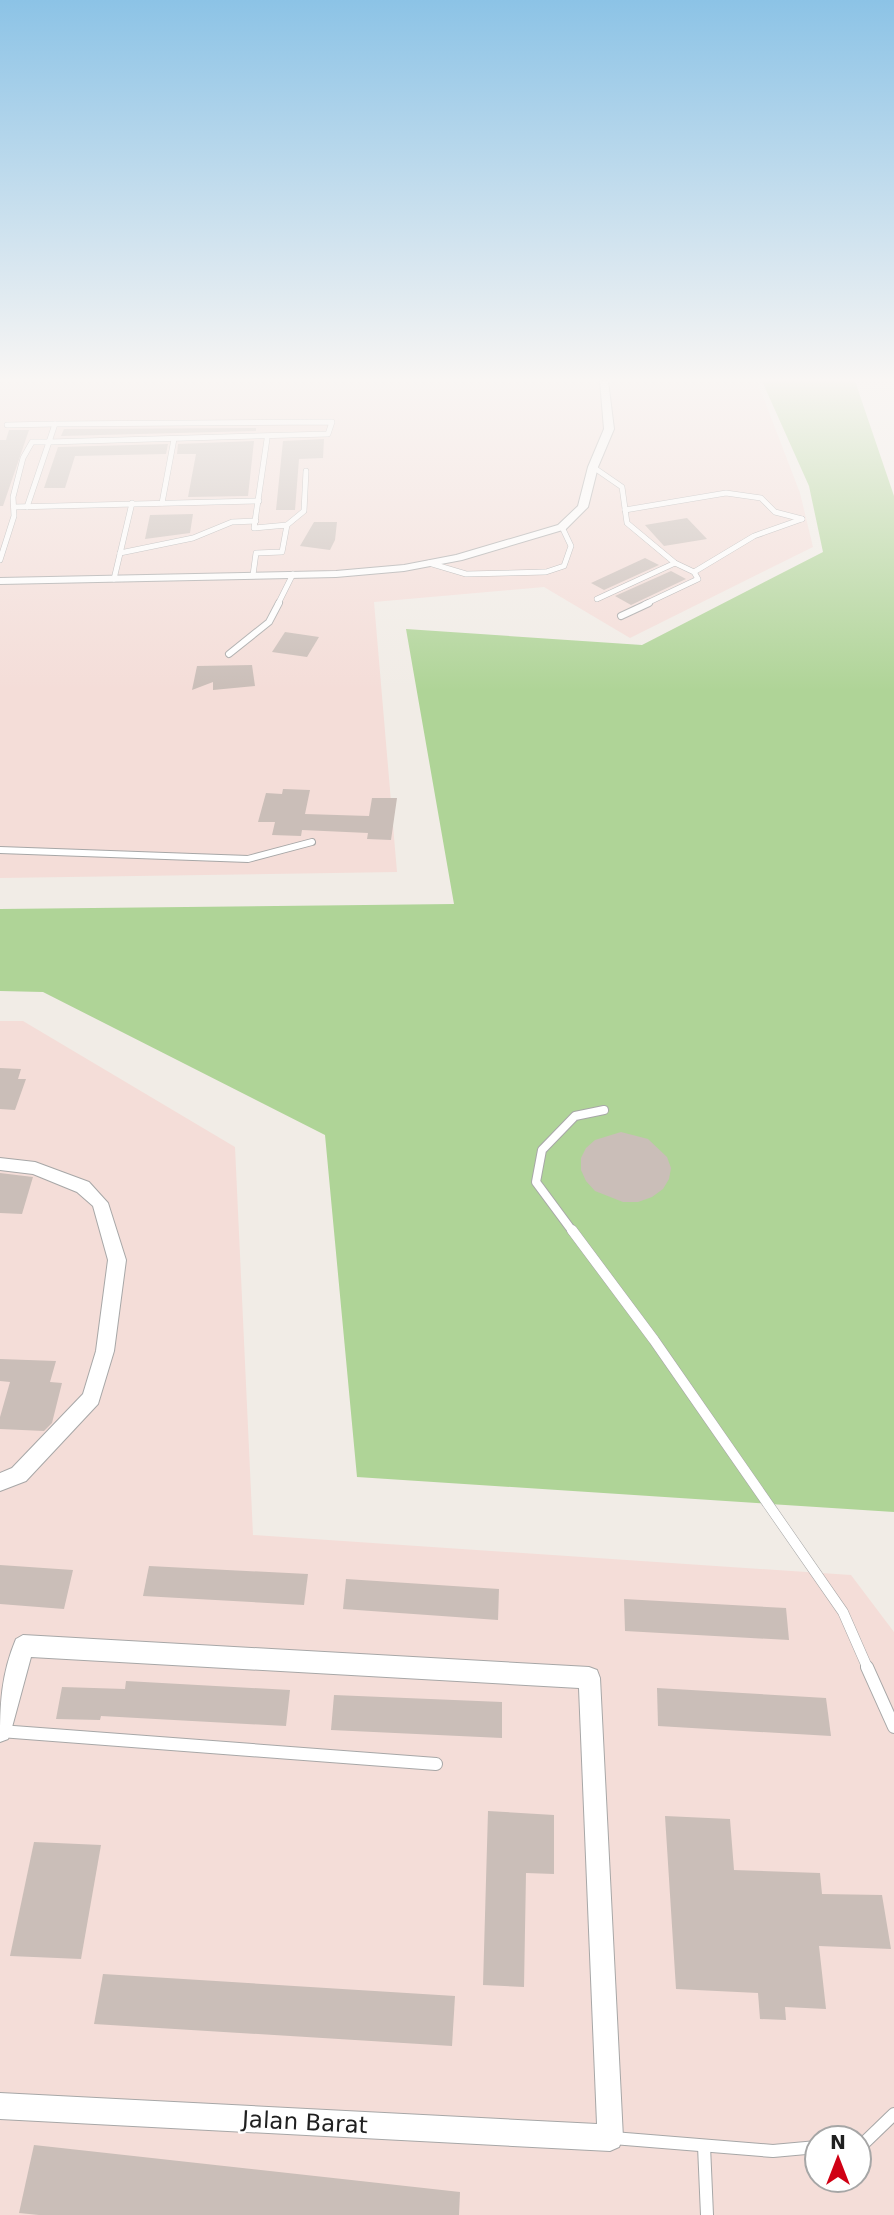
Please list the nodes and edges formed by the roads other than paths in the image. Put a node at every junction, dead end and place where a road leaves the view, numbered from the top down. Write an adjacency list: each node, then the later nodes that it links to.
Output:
1 (16, 484): 12 (lane)
2 (35, 484): 11 (lane)
3 (165, 484): 10 (lane)
4 (261, 484): 8 (lane)
5 (305, 484): 15 (lane)
6 (589, 484): 16 (street)
7 (618, 484): 13 (lane)
8 (259, 501): 10 (lane); 14 (lane)
9 (132, 503): 10 (lane); 11 (lane); 17 (lane)
10 (162, 503)
11 (27, 507): 12 (lane)
12 (14, 508): 18 (lane)
13 (625, 510): 20 (lane); 21 (lane)
14 (256, 521): 15 (lane); 17 (lane)
15 (287, 525): 22 (lane)
16 (562, 527): 19 (street); 19 (lane)
17 (120, 553): 24 (lane)
18 (0, 560)
19 (429, 563): 23 (street)
20 (675, 563): 21 (lane); 26 (lane)
21 (694, 572): 27 (lane)
22 (253, 575): 23 (street); 24 (street)
23 (293, 575): 28 (lane)
24 (114, 579): 25 (street)
25 (0, 581)
26 (597, 599)
27 (621, 616)
28 (229, 654)
29 (312, 842): 30 (lane)
30 (0, 850)
31 (604, 1110): 34 (lane)
32 (0, 1164): 33 (street)
33 (0, 1482)
34 (894, 1727)
35 (0, 1731): 36 (lane); 40 (street)
36 (436, 1764)
37 (0, 2106): 40 (street, Jalan Barat)
38 (894, 2114): 39 (lane)
39 (873, 2134)
40 (610, 2138): 41 (lane)
41 (704, 2146): 42 (lane); 43 (lane)
42 (803, 2148)
43 (707, 2215)

